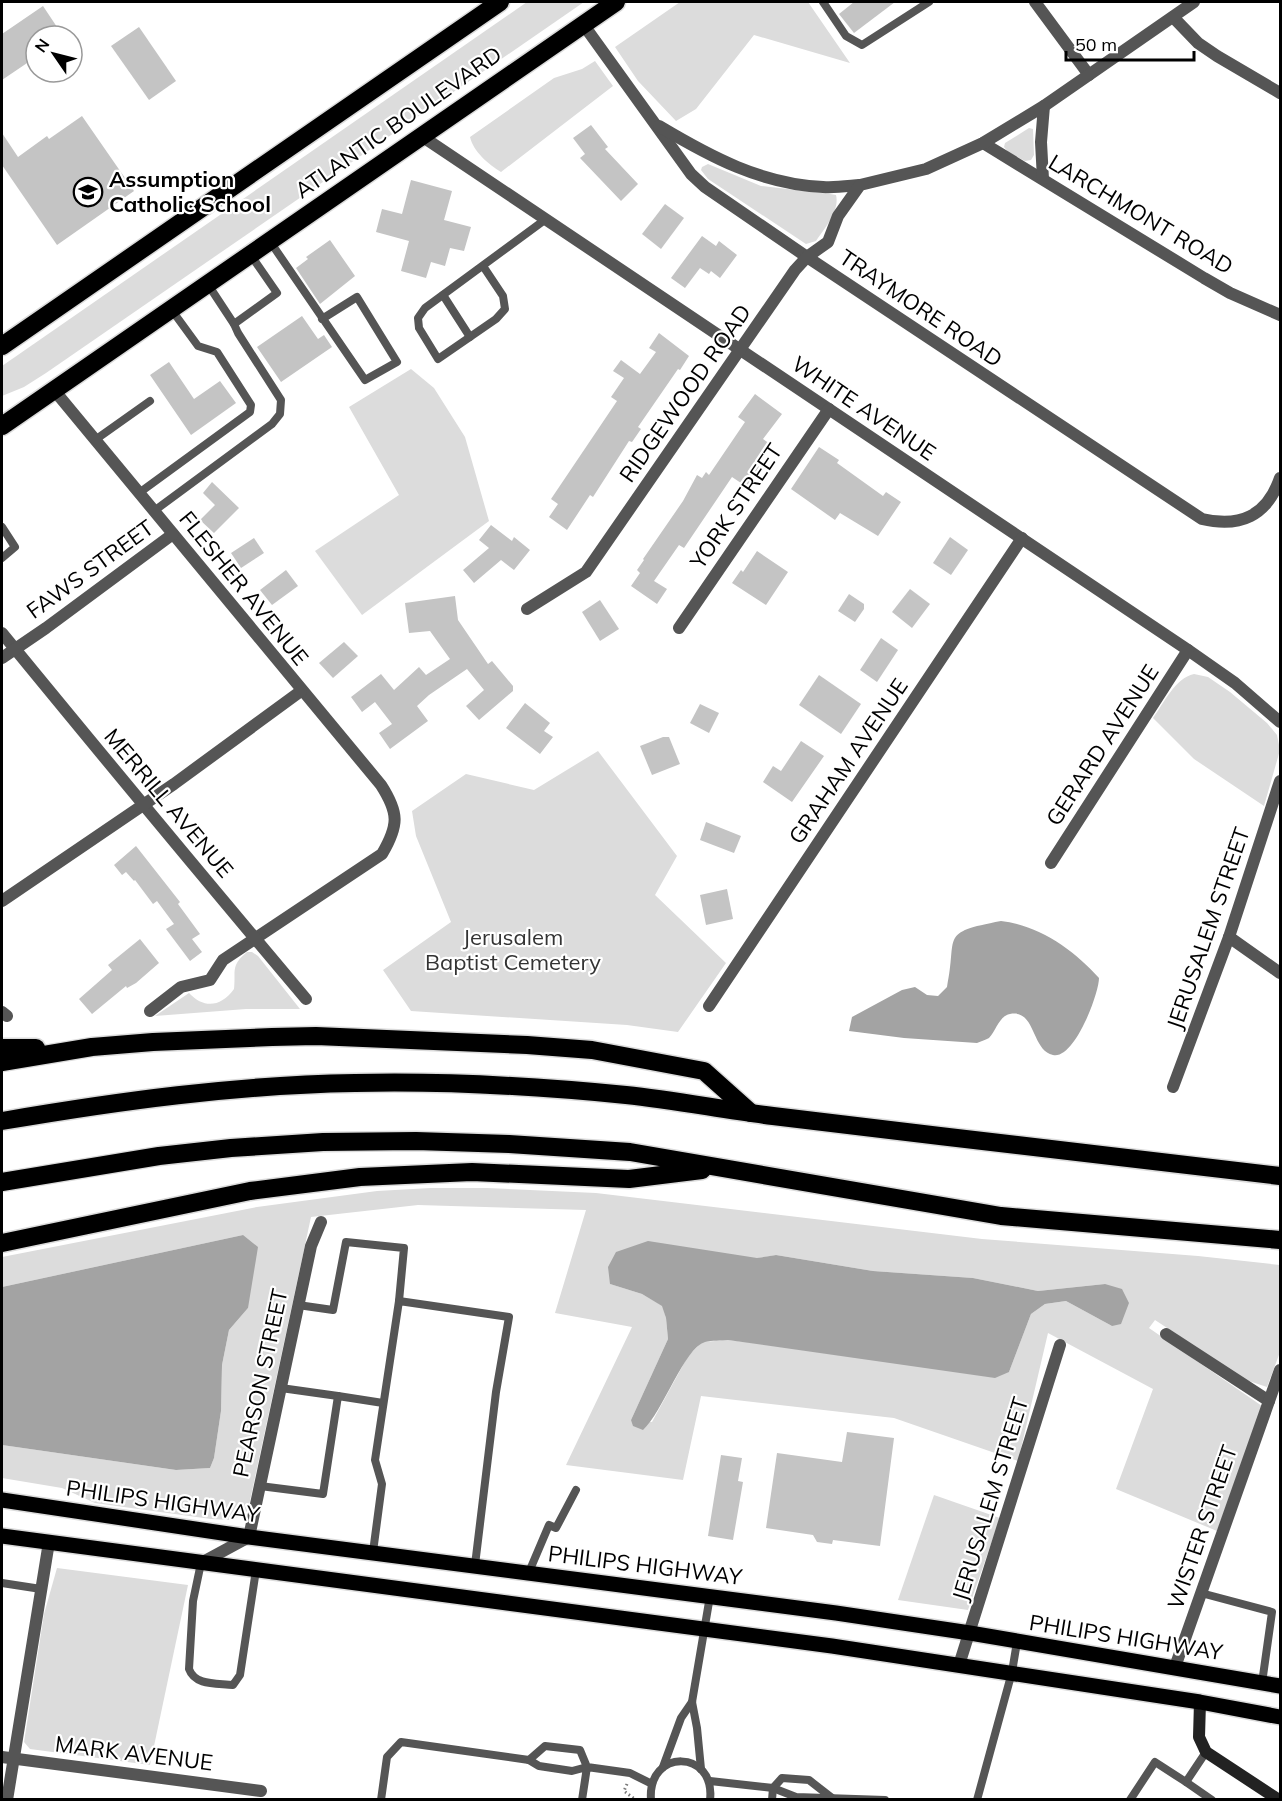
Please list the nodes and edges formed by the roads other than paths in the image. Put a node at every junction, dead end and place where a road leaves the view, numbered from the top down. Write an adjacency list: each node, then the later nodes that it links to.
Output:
1 (500, 2): 29 (highway)
2 (616, 2): 8 (highway, ATLANTIC BOULEVARD)
3 (823, 2): 4 (lane)
4 (929, 2)
5 (1035, 2): 9 (street)
6 (1194, 2): 7 (street)
7 (1173, 17): 9 (street); 10 (street)
8 (583, 24): 12 (street, TRAYMORE ROAD); 13 (highway, ATLANTIC BOULEVARD)
9 (1089, 75): 11 (street)
10 (1281, 93)
11 (1044, 106): 14 (street); 15 (street)
12 (656, 124): 16 (street); 20 (street, TRAYMORE ROAD)
13 (420, 135): 17 (street, WHITE AVENUE); 18 (highway, ATLANTIC BOULEVARD)
14 (982, 143): 15 (street, LARCHMONT ROAD); 16 (street)
15 (1043, 178): 25 (street, LARCHMONT ROAD)
16 (860, 185): 20 (street, RIDGEWOOD ROAD)
17 (546, 219): 21 (lane); 30 (street, WHITE AVENUE)
18 (269, 240): 19 (highway, ATLANTIC BOULEVARD); 26 (lane)
19 (250, 254): 22 (highway, ATLANTIC BOULEVARD); 27 (lane)
20 (807, 257): 30 (street, RIDGEWOOD ROAD); 36 (street, TRAYMORE ROAD)
21 (483, 266): 23 (lane); 28 (lane)
22 (207, 283): 24 (highway, ATLANTIC BOULEVARD); 27 (lane)
23 (443, 295): 28 (lane); 28 (lane)
24 (171, 308): 31 (highway, ATLANTIC BOULEVARD); 37 (lane)
25 (1281, 315)
26 (321, 319): 26 (lane)
27 (234, 324): 38 (lane)
28 (470, 337)
29 (2, 346)
30 (740, 351): 33 (street, WHITE AVENUE); 43 (street, RIDGEWOOD ROAD)
31 (54, 390): 34 (highway, ATLANTIC BOULEVARD); 35 (street, FLESHER AVENUE)
32 (150, 401): 35 (lane)
33 (829, 409): 41 (street, WHITE AVENUE); 44 (street, YORK STREET)
34 (3, 424)
35 (95, 440): 37 (street, FLESHER AVENUE)
36 (1281, 478)
37 (139, 493): 38 (street, FLESHER AVENUE)
38 (154, 511): 40 (street, FLESHER AVENUE)
39 (2, 527): 42 (lane)
40 (173, 534): 46 (street, FAWS STREET); 49 (street, FLESHER AVENUE)
41 (1022, 538): 47 (street, WHITE AVENUE); 59 (street, GRAHAM AVENUE)
42 (2, 558)
43 (527, 609)
44 (679, 628)
45 (2, 633): 46 (street, MERRILL AVENUE)
46 (15, 649): 48 (street, FAWS STREET); 52 (street, MERRILL AVENUE)
47 (1188, 650): 50 (street, WHITE AVENUE); 53 (street, GERARD AVENUE)
48 (2, 658)
49 (301, 691): 52 (street); 56 (street, FLESHER AVENUE)
50 (1279, 717)
51 (1281, 781): 55 (street, JERUSALEM STREET)
52 (143, 804): 54 (street); 56 (street, MERRILL AVENUE)
53 (1051, 863)
54 (2, 901)
55 (1229, 937): 57 (street); 64 (street, JERUSALEM STREET)
56 (254, 938): 58 (street, MERRILL AVENUE); 60 (street)
57 (1281, 973)
58 (306, 999)
59 (709, 1006)
60 (150, 1011)
61 (92, 1047): 62 (highway); 63 (highway); 65 (highway)
62 (2, 1048)
63 (2, 1062)
64 (1173, 1088)
65 (751, 1113): 66 (highway); 68 (highway)
66 (2, 1121)
67 (725, 1167): 69 (highway); 71 (highway); 72 (highway)
68 (1281, 1176)
69 (2, 1182)
70 (321, 1222): 74 (street, PEARSON STREET)
71 (1281, 1240)
72 (2, 1243)
73 (399, 1301): 74 (lane); 81 (lane); 90 (lane)
74 (298, 1305): 78 (street, PEARSON STREET)
75 (1166, 1334): 80 (street)
76 (1060, 1345): 98 (street, JERUSALEM STREET)
77 (1281, 1370): 80 (street, WISTER STREET)
78 (280, 1388): 79 (lane); 82 (street, PEARSON STREET)
79 (338, 1396): 81 (lane); 82 (lane)
80 (1269, 1401): 95 (street, WISTER STREET)
81 (383, 1403): 88 (lane)
82 (260, 1486): 86 (street, PEARSON STREET)
83 (576, 1490): 92 (lane)
84 (2, 1500): 86 (main road, PHILIPS HIGHWAY)
85 (2, 1536): 87 (main road)
86 (249, 1537): 88 (main road, PHILIPS HIGHWAY); 89 (street)
87 (49, 1542): 89 (main road); 94 (street)
88 (373, 1552): 90 (main road, PHILIPS HIGHWAY)
89 (201, 1563): 91 (main road); 91 (lane)
90 (475, 1565): 92 (main road, PHILIPS HIGHWAY)
91 (256, 1570): 97 (main road)
92 (529, 1572): 96 (main road, PHILIPS HIGHWAY)
93 (2, 1583): 94 (lane)
94 (41, 1589): 109 (street)
95 (1201, 1593): 101 (street, WISTER STREET); 103 (lane)
96 (710, 1596): 97 (lane); 98 (main road, PHILIPS HIGHWAY)
97 (704, 1630): 100 (main road); 105 (lane)
98 (970, 1633): 99 (main road, PHILIPS HIGHWAY); 100 (street, JERUSALEM STREET)
99 (1017, 1642): 101 (main road, PHILIPS HIGHWAY); 102 (lane)
100 (959, 1665): 102 (main road)
101 (1175, 1667): 103 (main road, PHILIPS HIGHWAY)
102 (1012, 1672): 106 (main road); 127 (lane)
103 (1262, 1683): 104 (main road, PHILIPS HIGHWAY)
104 (1281, 1686)
105 (692, 1702): 112 (lane); 113 (lane)
106 (1200, 1702): 107 (main road); 108 (street)
107 (1280, 1718)
108 (1206, 1752): 115 (lane); 130 (street)
109 (7, 1758): 118 (street, MARK AVENUE); 120 (street)
110 (529, 1760): 111 (lane); 111 (lane); 121 (lane)
111 (587, 1767): 116 (lane); 122 (lane)
112 (663, 1767): 113 (lane); 116 (lane)
113 (701, 1769): 114 (lane)
114 (710, 1781): 117 (lane); 124 (lane)
115 (1186, 1782): 128 (lane); 129 (lane)
116 (652, 1784): 123 (lane)
117 (773, 1788): 119 (lane); 119 (lane); 125 (lane)
118 (261, 1791)
119 (832, 1798): 126 (lane)
120 (7, 1800)
121 (381, 1800)
122 (582, 1800)
123 (651, 1800)
124 (710, 1800)
125 (772, 1800)
126 (885, 1800)
127 (977, 1800)
128 (1130, 1800)
129 (1212, 1800)
130 (1279, 1800)

